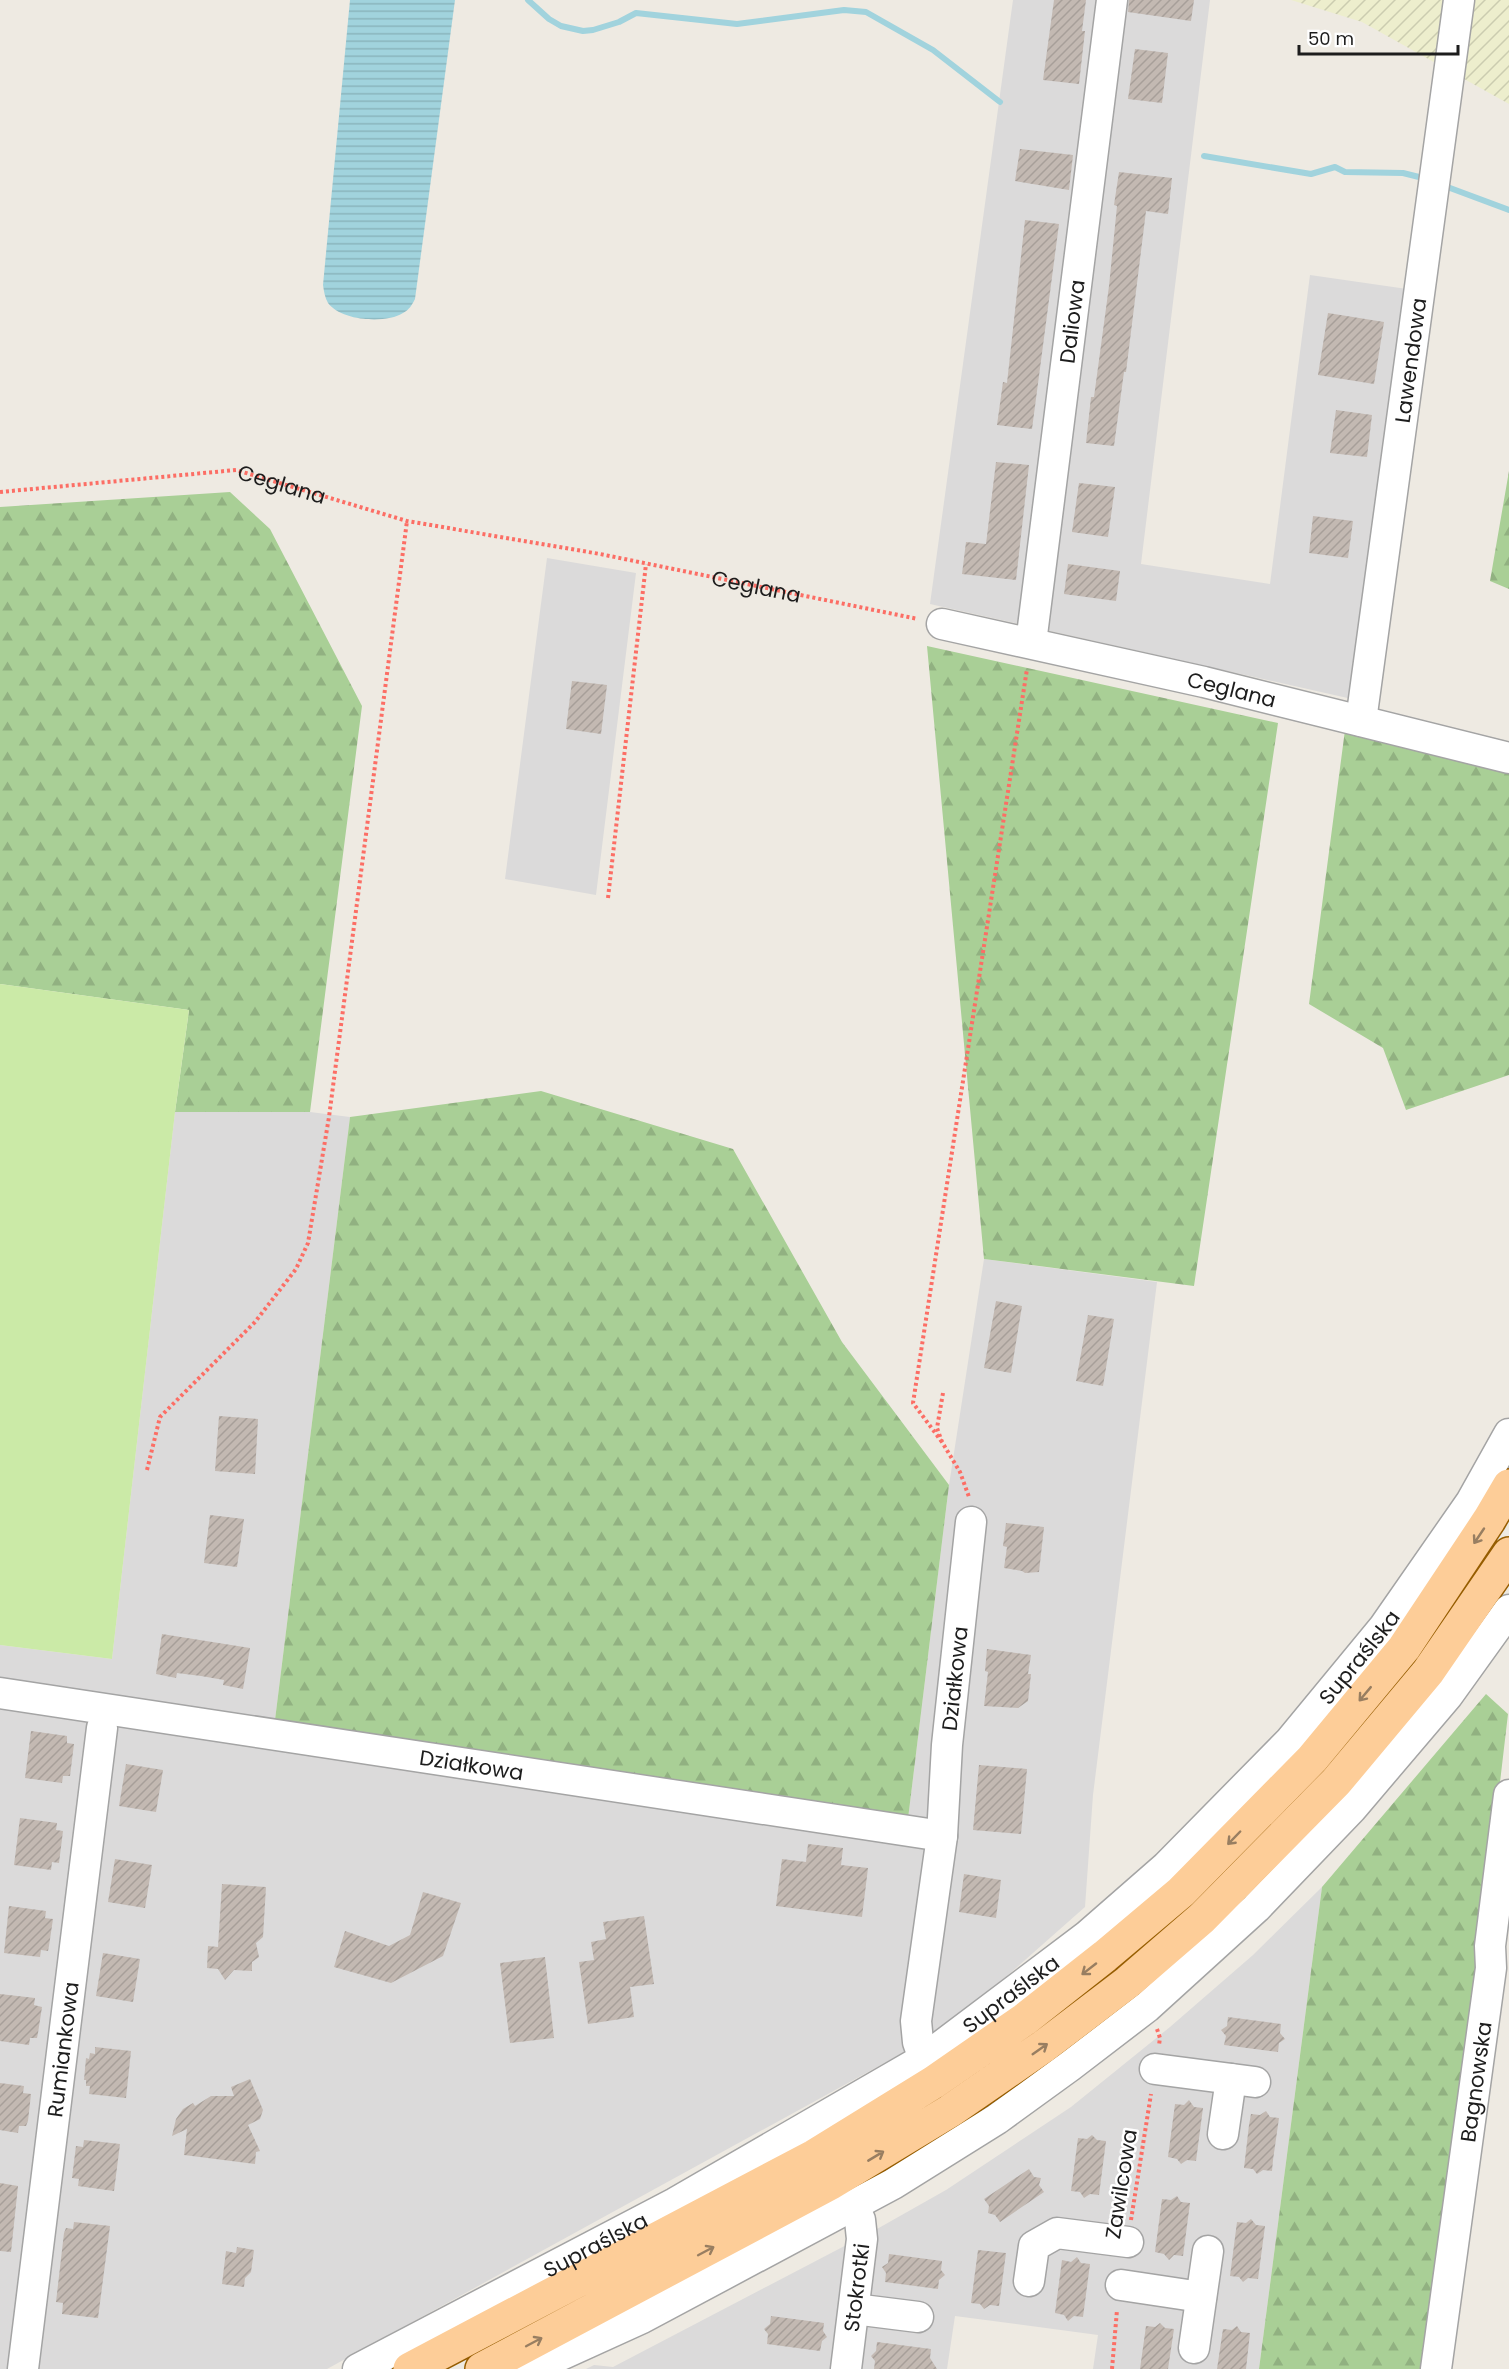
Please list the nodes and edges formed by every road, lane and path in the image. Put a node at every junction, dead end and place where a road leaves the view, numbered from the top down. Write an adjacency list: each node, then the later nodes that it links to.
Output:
1 (1112, 0): 7 (street, Daliowa)
2 (1459, 0): 8 (street, Lawendowa)
3 (0, 492): 4 (path, Ceglana)
4 (407, 521): 5 (path, Ceglana); 14 (path)
5 (646, 564): 6 (path, Ceglana); 10 (path)
6 (942, 624): 7 (street, Ceglana)
7 (1030, 643): 8 (street, Ceglana); 13 (path)
8 (1361, 721): 9 (street, Ceglana)
9 (1509, 758)
10 (608, 898)
11 (943, 1393): 13 (path)
12 (1509, 1434): 25 (street, Supraślska)
13 (942, 1442): 16 (path)
14 (147, 1470)
15 (1509, 1486): 39 (main road, one-way to 39)
16 (971, 1522): 22 (street, Działkowa)
17 (1509, 1554): 40 (main road, one-way to 17)
18 (1509, 1610): 24 (street)
19 (0, 1692): 22 (street, Działkowa)
20 (102, 1728): 37 (street, Rumiankowa)
21 (1509, 1795): 23 (street, Bagnowska)
22 (942, 1836): 25 (street, Działkowa)
23 (1500, 1973): 44 (street, Bagnowska)
24 (1147, 2007): 26 (path, Zawilcowa); 28 (street)
25 (924, 2059): 38 (street, Supraślska)
26 (1155, 2069): 27 (street); 29 (path, Zawilcowa)
27 (1223, 2134)
28 (853, 2206): 34 (street, Stokrotki); 41 (street)
29 (1128, 2242): 31 (street)
30 (1208, 2251): 33 (street)
31 (1029, 2281)
32 (1121, 2285): 33 (street); 43 (path)
33 (1201, 2296): 36 (street)
34 (854, 2309): 35 (street); 42 (street, Stokrotki)
35 (918, 2317)
36 (1194, 2348)
37 (23, 2369)
38 (358, 2369)
39 (410, 2369)
40 (482, 2369)
41 (530, 2369)
42 (846, 2369)
43 (1112, 2369)
44 (1436, 2369)

